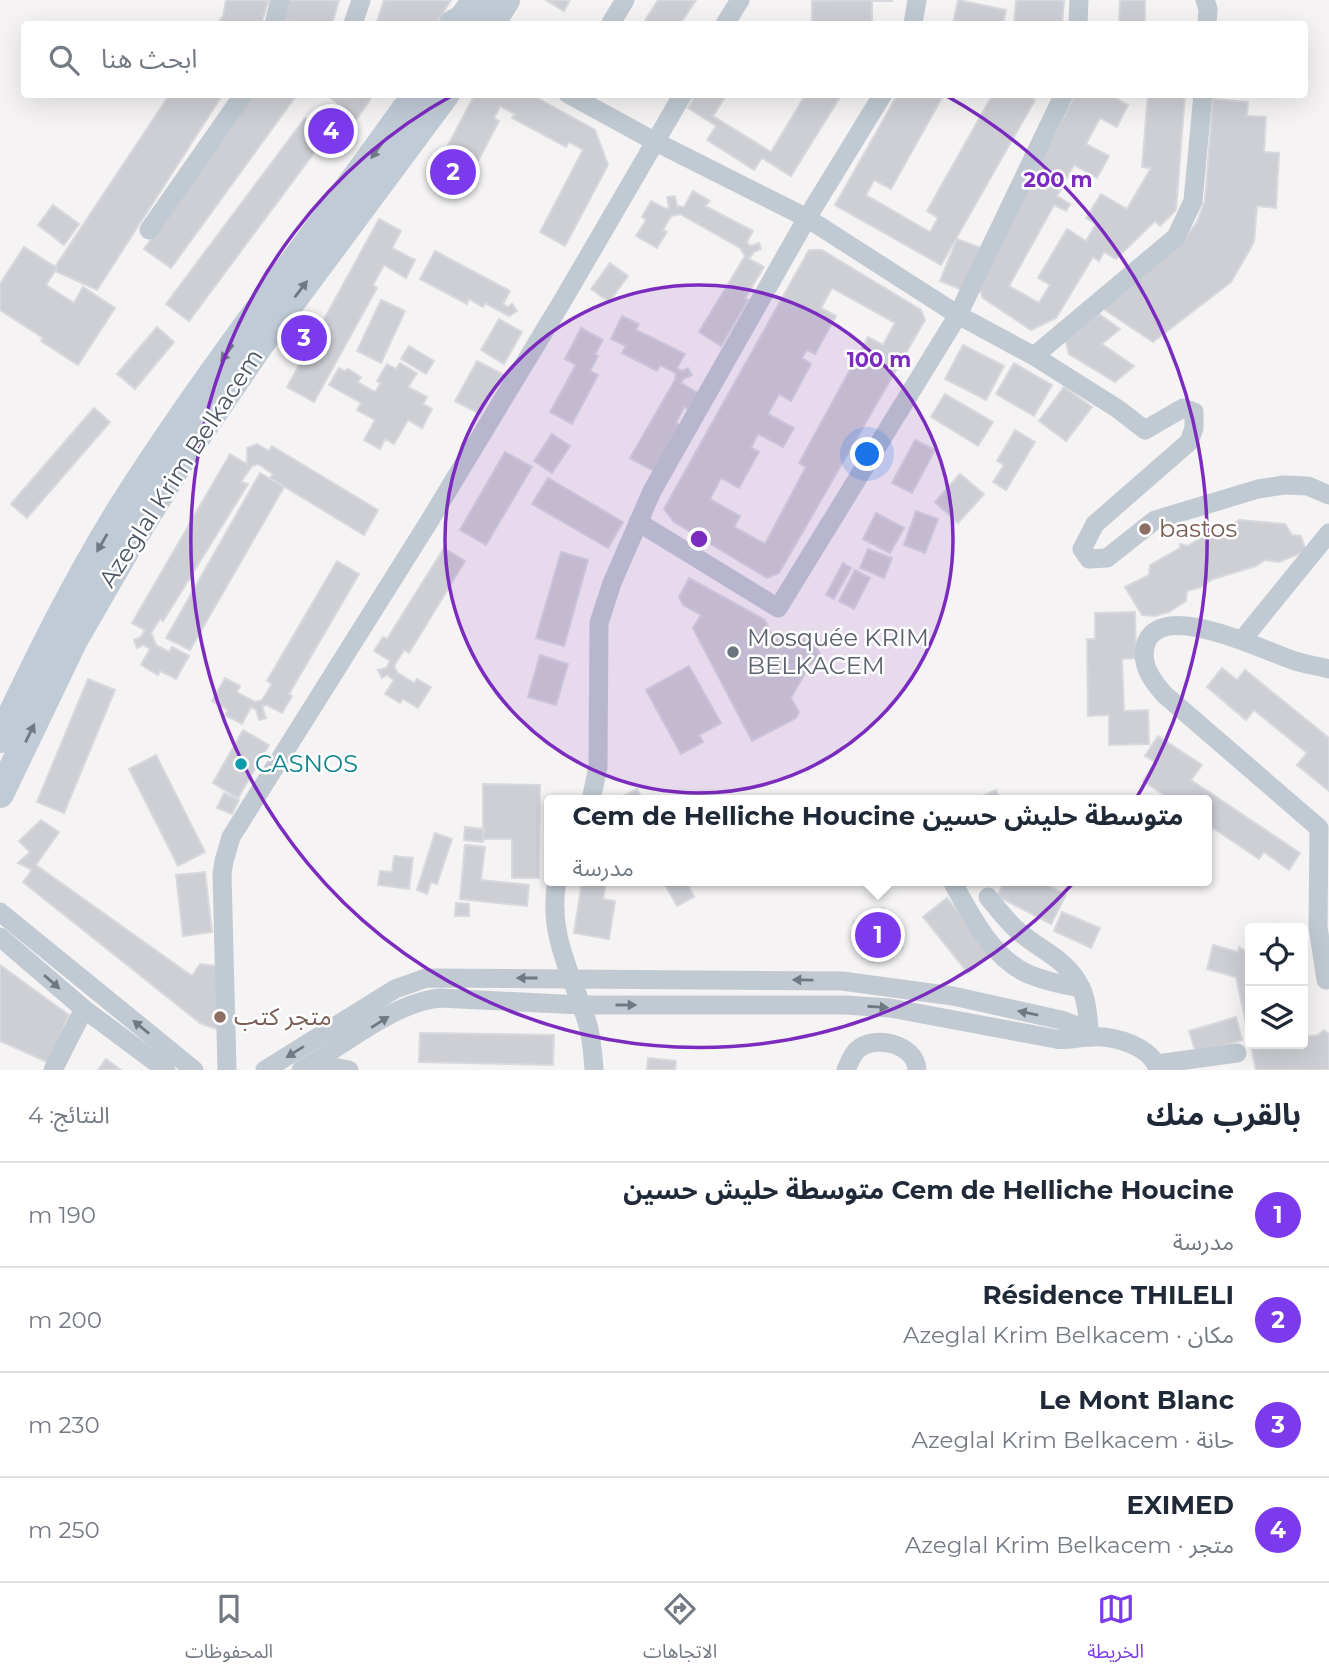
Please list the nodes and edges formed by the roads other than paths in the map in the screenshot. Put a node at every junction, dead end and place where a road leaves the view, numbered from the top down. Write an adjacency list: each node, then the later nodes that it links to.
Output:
1 (280, 0): 9 (street)
2 (361, 0): 10 (street)
3 (506, 0): 11 (main road)
4 (625, 0): 12 (street)
5 (740, 0): 13 (street)
6 (917, 0): 14 (street)
7 (1079, 0): 15 (street)
8 (1205, 0): 16 (street)
9 (275, 21)
10 (354, 21)
11 (494, 21)
12 (612, 21)
13 (727, 21)
14 (914, 21)
15 (1078, 21)
16 (1207, 21)
17 (241, 98): 27 (street)
18 (413, 98): 35 (main road, one-way to 35)
19 (443, 98): 36 (main road, Azeglal Krim Belkacem, one-way to 19)
20 (575, 98): 25 (street)
21 (681, 98): 25 (street)
22 (881, 98): 26 (street)
23 (1063, 98): 28 (street)
24 (1202, 98): 29 (street)
25 (654, 141): 26 (street); 56 (street)
26 (807, 218): 28 (street); 31 (street)
27 (149, 230)
28 (958, 315): 29 (street); 31 (street)
29 (1034, 356): 30 (street)
30 (1329, 495)
31 (638, 522): 37 (street)
32 (1329, 533): 33 (street)
33 (1242, 640): 34 (street); 38 (street)
34 (1329, 669)
35 (0, 739)
36 (0, 794)
37 (592, 795)
38 (1324, 827): 45 (street)
39 (557, 886): 44 (street)
40 (955, 886): 46 (street)
41 (988, 897): 46 (street)
42 (0, 912): 55 (street, one-way to 42)
43 (0, 937): 48 (street, one-way to 48)
44 (570, 978): 47 (street); 49 (street, one-way to 44); 57 (street, one-way to 57)
45 (1329, 979)
46 (1081, 988): 49 (street)
47 (580, 1005): 49 (street, one-way to 49); 51 (street, one-way to 47); 59 (street)
48 (84, 1009): 53 (street); 54 (street)
49 (1090, 1037): 52 (street)
50 (1237, 1053): 52 (street)
51 (307, 1067): 58 (street)
52 (1158, 1067)
53 (53, 1070)
54 (166, 1070)
55 (194, 1070)
56 (228, 1070)
57 (265, 1070)
58 (349, 1070)
59 (594, 1070)
60 (846, 1070): 61 (street)
61 (917, 1070)

